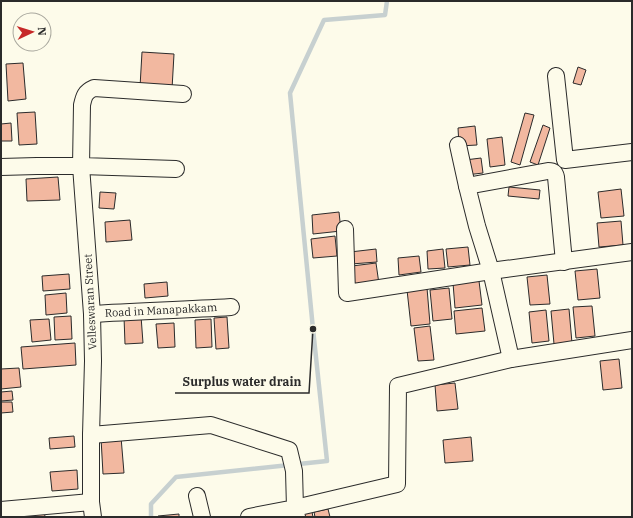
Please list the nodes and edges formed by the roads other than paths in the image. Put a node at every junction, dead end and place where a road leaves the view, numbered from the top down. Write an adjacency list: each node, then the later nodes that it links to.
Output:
1 (556, 76): 4 (street)
2 (183, 94): 5 (street, Velleswaran Street)
3 (458, 145): 8 (street)
4 (632, 152)
5 (81, 166): 6 (street); 7 (street); 14 (street, Velleswaran Street)
6 (1, 168)
7 (176, 169)
8 (467, 186): 11 (street); 12 (street)
9 (345, 230): 12 (street)
10 (632, 252): 11 (street)
11 (564, 262): 12 (street)
12 (491, 271): 16 (street)
13 (231, 306): 14 (street, Road in Manapakkam)
14 (92, 314): 17 (street, Velleswaran Street)
15 (632, 340): 16 (street)
16 (511, 359): 21 (street)
17 (91, 434): 19 (street, Velleswaran Street); 21 (street)
18 (197, 496): 22 (street)
19 (92, 509): 20 (street)
20 (1, 510)
21 (296, 513): 23 (street)
22 (202, 517)
23 (249, 517)

